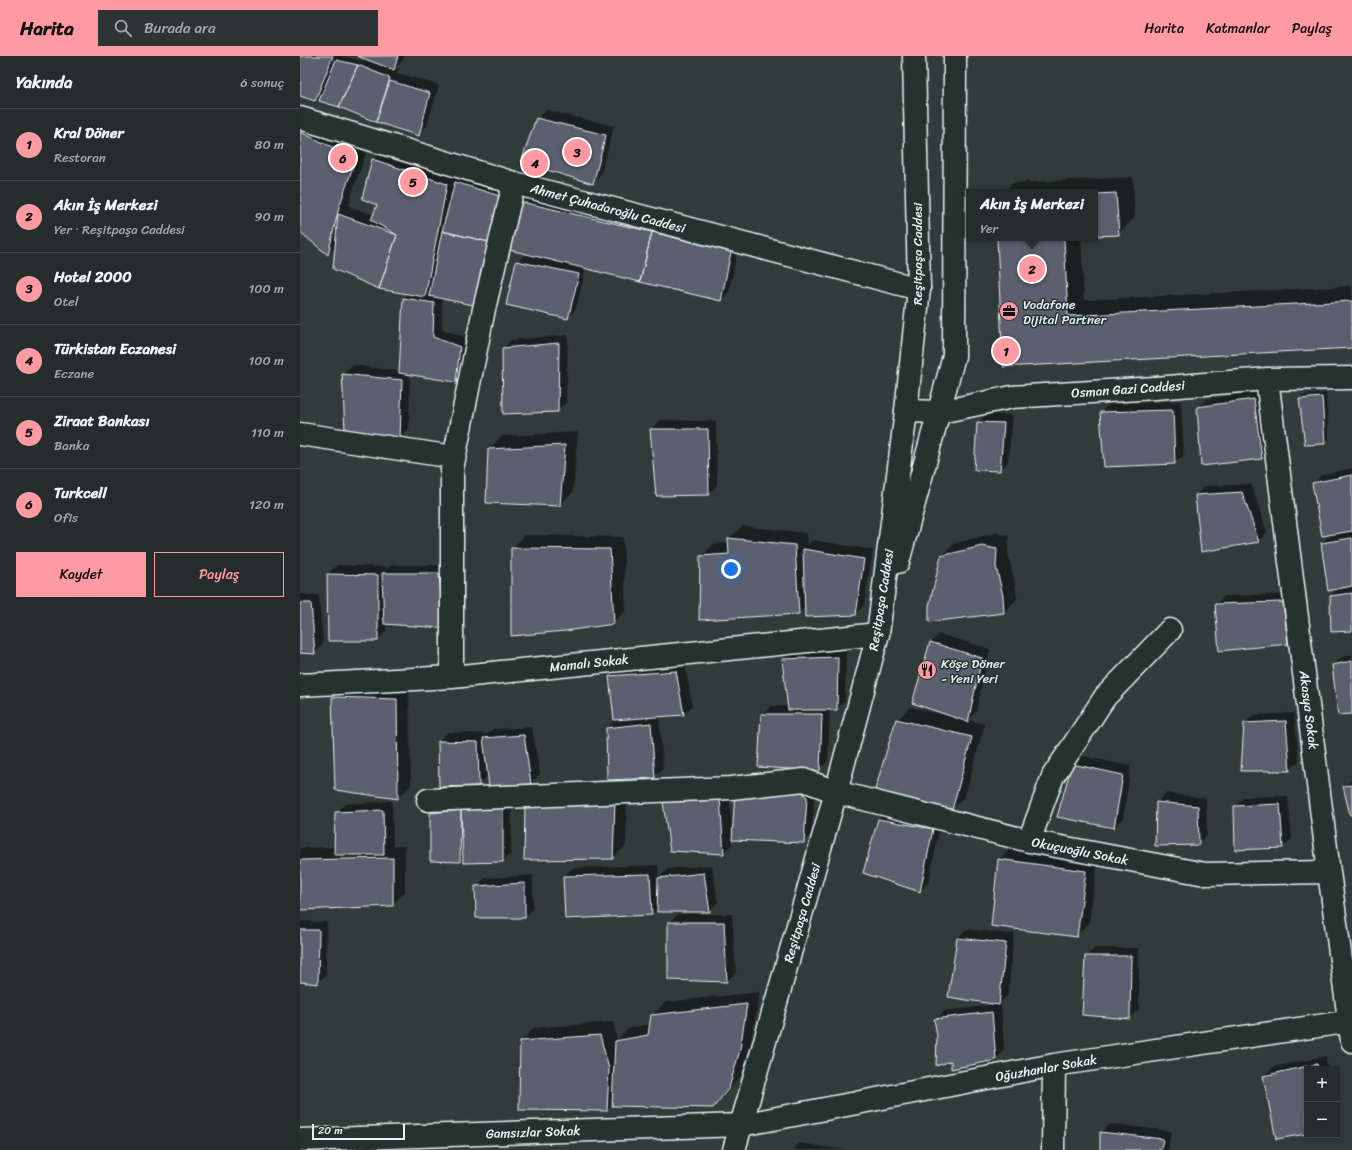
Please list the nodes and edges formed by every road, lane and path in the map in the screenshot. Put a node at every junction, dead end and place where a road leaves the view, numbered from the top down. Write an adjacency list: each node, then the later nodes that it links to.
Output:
1 (914, 56): 5 (street, Reşitpaşa Caddesi)
2 (955, 56): 9 (street)
3 (300, 118): 4 (street, Ahmet Çuhadaroğlu Caddesi)
4 (514, 183): 5 (street, Ahmet Çuhadaroğlu Caddesi); 11 (street)
5 (919, 289): 8 (street, Reşitpaşa Caddesi)
6 (1352, 378): 7 (street, Osman Gazi Caddesi)
7 (1267, 379): 9 (street, Osman Gazi Caddesi); 19 (street, Akasya Sokak)
8 (906, 411): 9 (street, Osman Gazi Caddesi); 13 (street, Reşitpaşa Caddesi)
9 (940, 412): 13 (street)
10 (300, 434): 11 (street)
11 (454, 457): 14 (street)
12 (1170, 630): 18 (street)
13 (878, 634): 14 (street, Mamalı Sokak); 16 (street, Reşitpaşa Caddesi)
14 (452, 677): 15 (street, Mamalı Sokak)
15 (300, 685)
16 (836, 792): 17 (street, Okuçuoğlu Sokak); 18 (street, Okuçuoğlu Sokak); 22 (street, Reşitpaşa Caddesi)
17 (428, 800)
18 (1029, 841): 19 (street, Okuçuoğlu Sokak)
19 (1329, 872): 20 (street, Akasya Sokak)
20 (1351, 1028): 21 (street, Oğuzhanlar Sokak)
21 (1054, 1065): 22 (street, Oğuzhanlar Sokak); 25 (street)
22 (741, 1125): 23 (street, Gamsızlar Sokak); 24 (street, Reşitpaşa Caddesi)
23 (300, 1140)
24 (734, 1150)
25 (1053, 1150)

